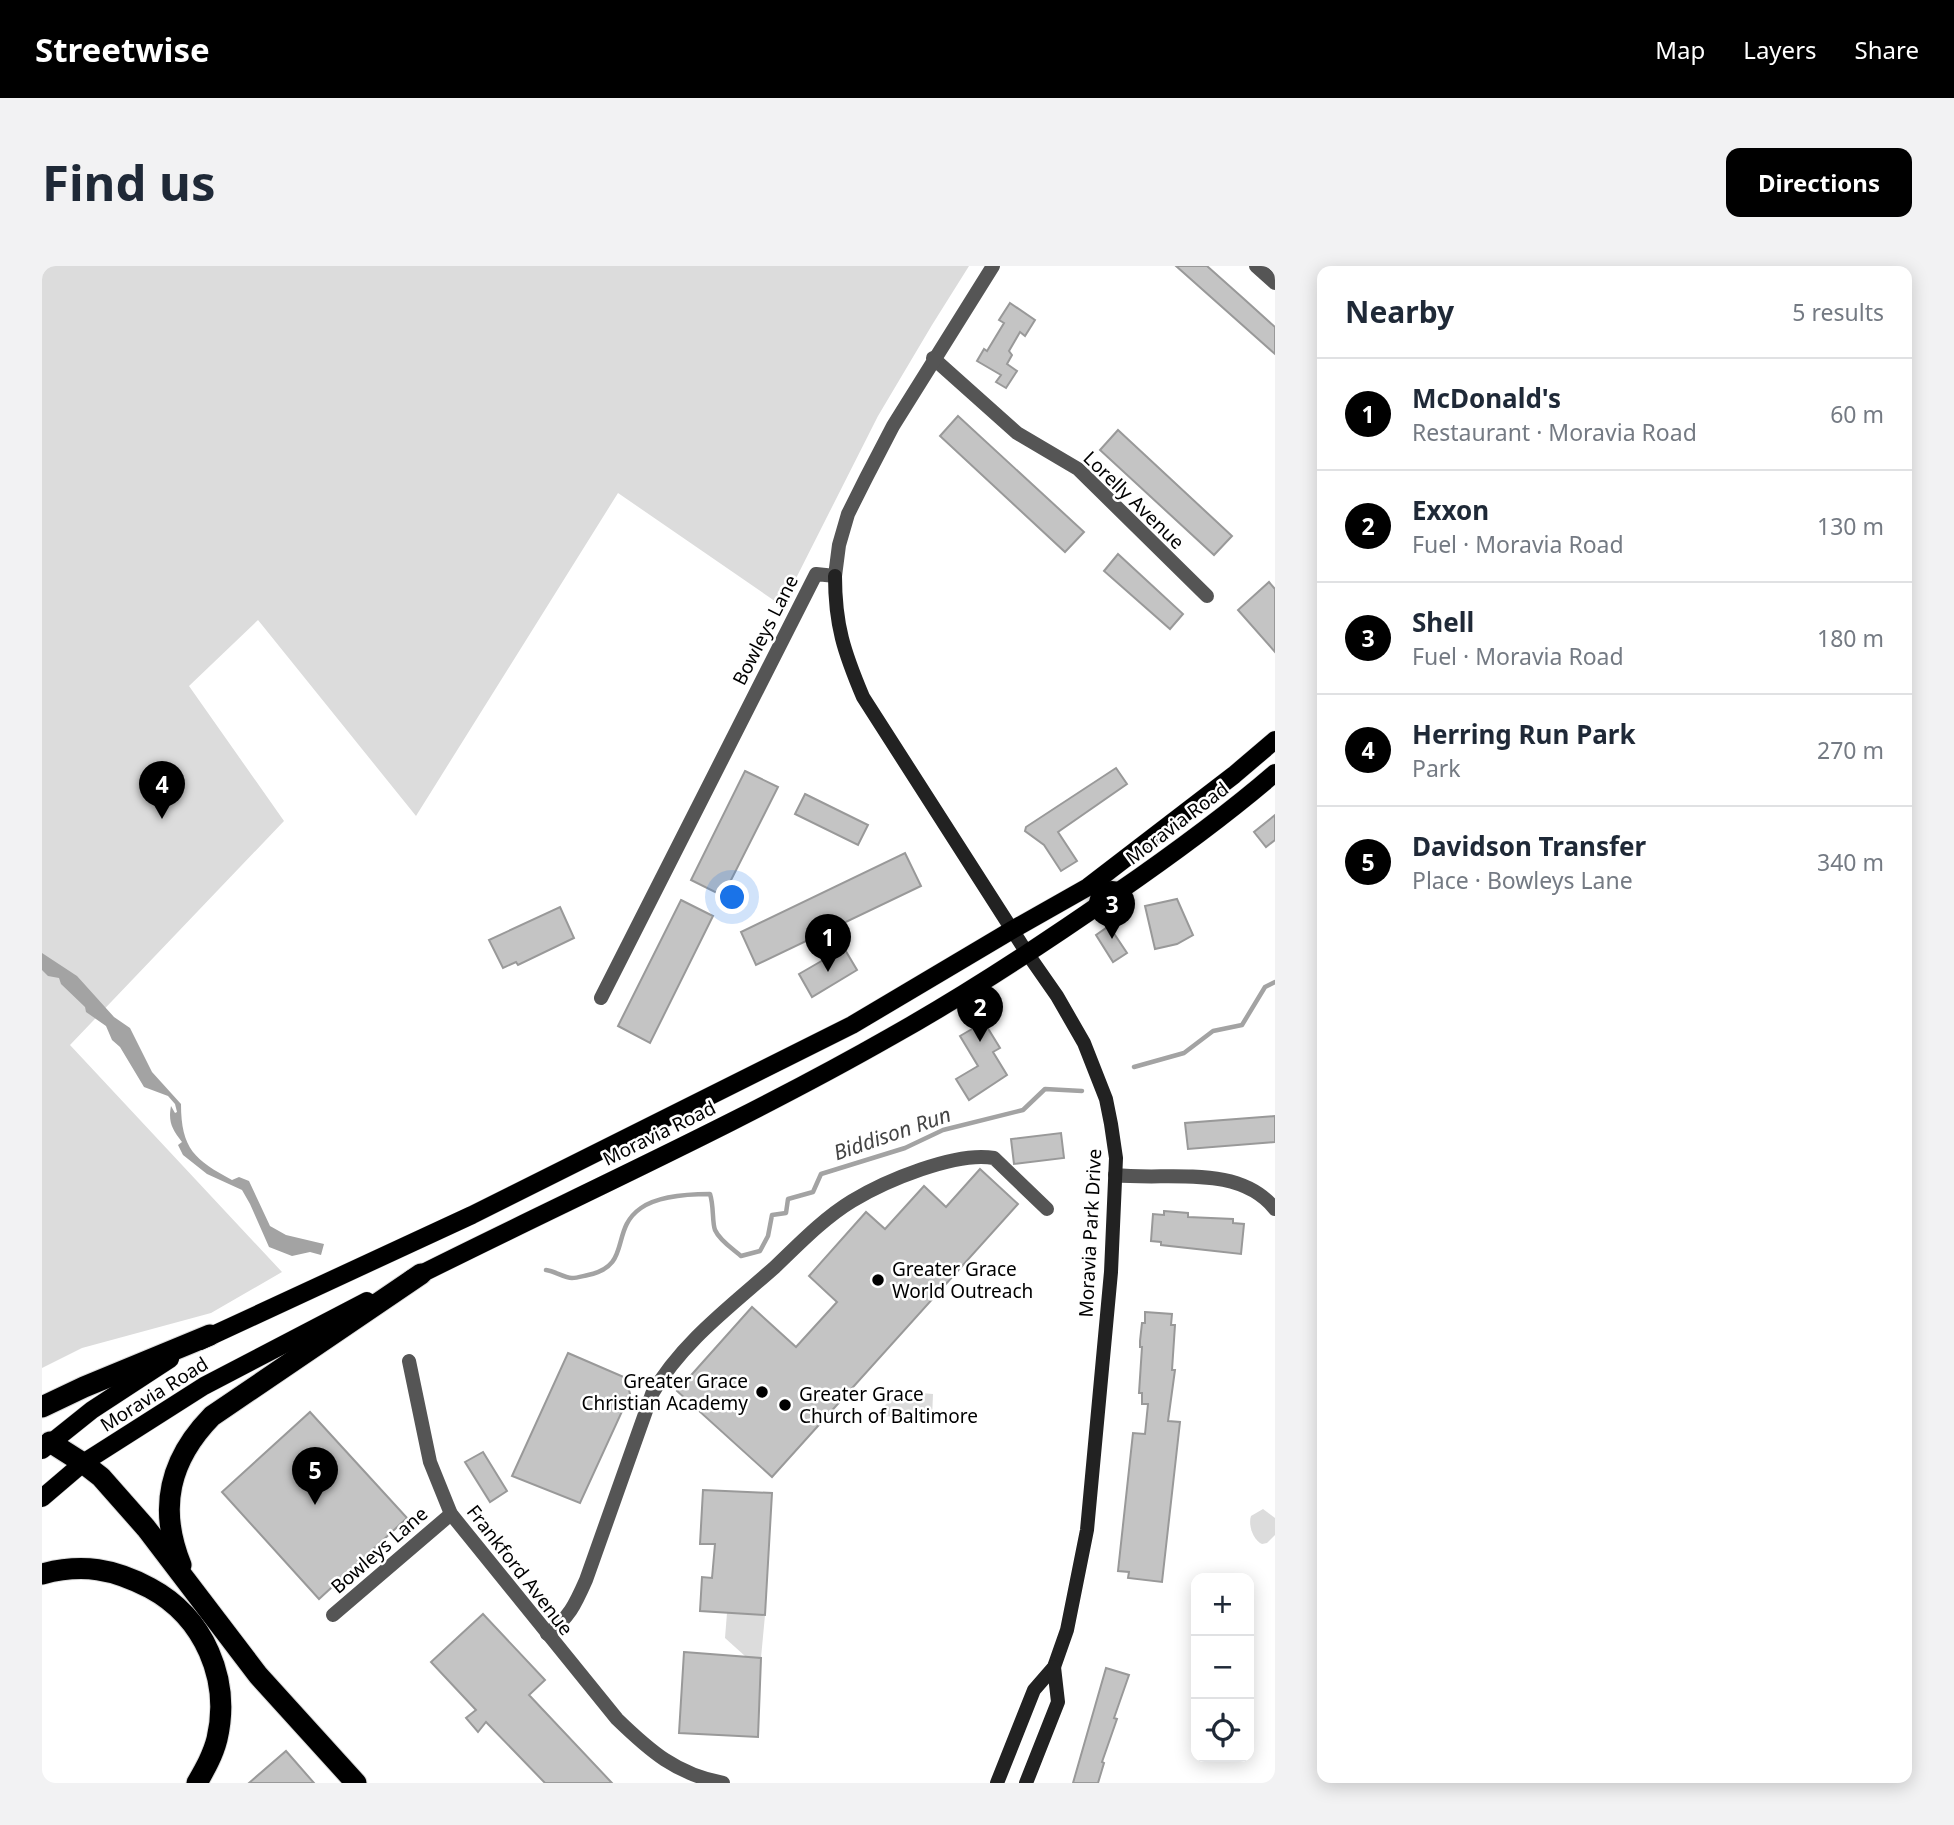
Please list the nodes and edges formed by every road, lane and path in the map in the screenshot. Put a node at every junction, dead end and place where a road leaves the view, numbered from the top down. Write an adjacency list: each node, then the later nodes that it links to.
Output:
1 (993, 266): 4 (street)
2 (1263, 268): 3 (street)
3 (1275, 283)
4 (933, 358): 5 (street); 6 (street, Lorelly Avenue)
5 (835, 576): 9 (main road, Moravia Park Drive); 11 (street, Bowleys Lane)
6 (1207, 596)
7 (1275, 740): 9 (main road, Moravia Road)
8 (1275, 773): 10 (main road, Moravia Road)
9 (1012, 930): 10 (main road, Moravia Park Drive); 16 (main road, Moravia Road)
10 (1027, 953): 12 (main road, Moravia Park Drive); 15 (main road, Moravia Road)
11 (601, 998)
12 (1115, 1175): 14 (street); 27 (main road, Moravia Park Drive)
13 (1047, 1209): 26 (street)
14 (1275, 1209)
15 (421, 1274): 20 (main road, Moravia Road); 24 (highway)
16 (210, 1335): 18 (highway); 19 (main road, Moravia Road)
17 (409, 1361): 22 (street, Frankford Avenue)
18 (42, 1407)
19 (46, 1446): 20 (highway)
20 (83, 1463): 21 (main road, Moravia Road); 24 (highway)
21 (42, 1498)
22 (451, 1514): 25 (street, Bowleys Lane); 26 (street, Frankford Avenue)
23 (42, 1574): 28 (highway)
24 (190, 1587): 29 (highway)
25 (333, 1615)
26 (547, 1634): 30 (street, Frankford Avenue)
27 (1054, 1667): 31 (main road, Moravia Park Drive); 32 (main road, Moravia Park Drive)
28 (197, 1783)
29 (356, 1783)
30 (723, 1783)
31 (997, 1783)
32 (1026, 1783)

